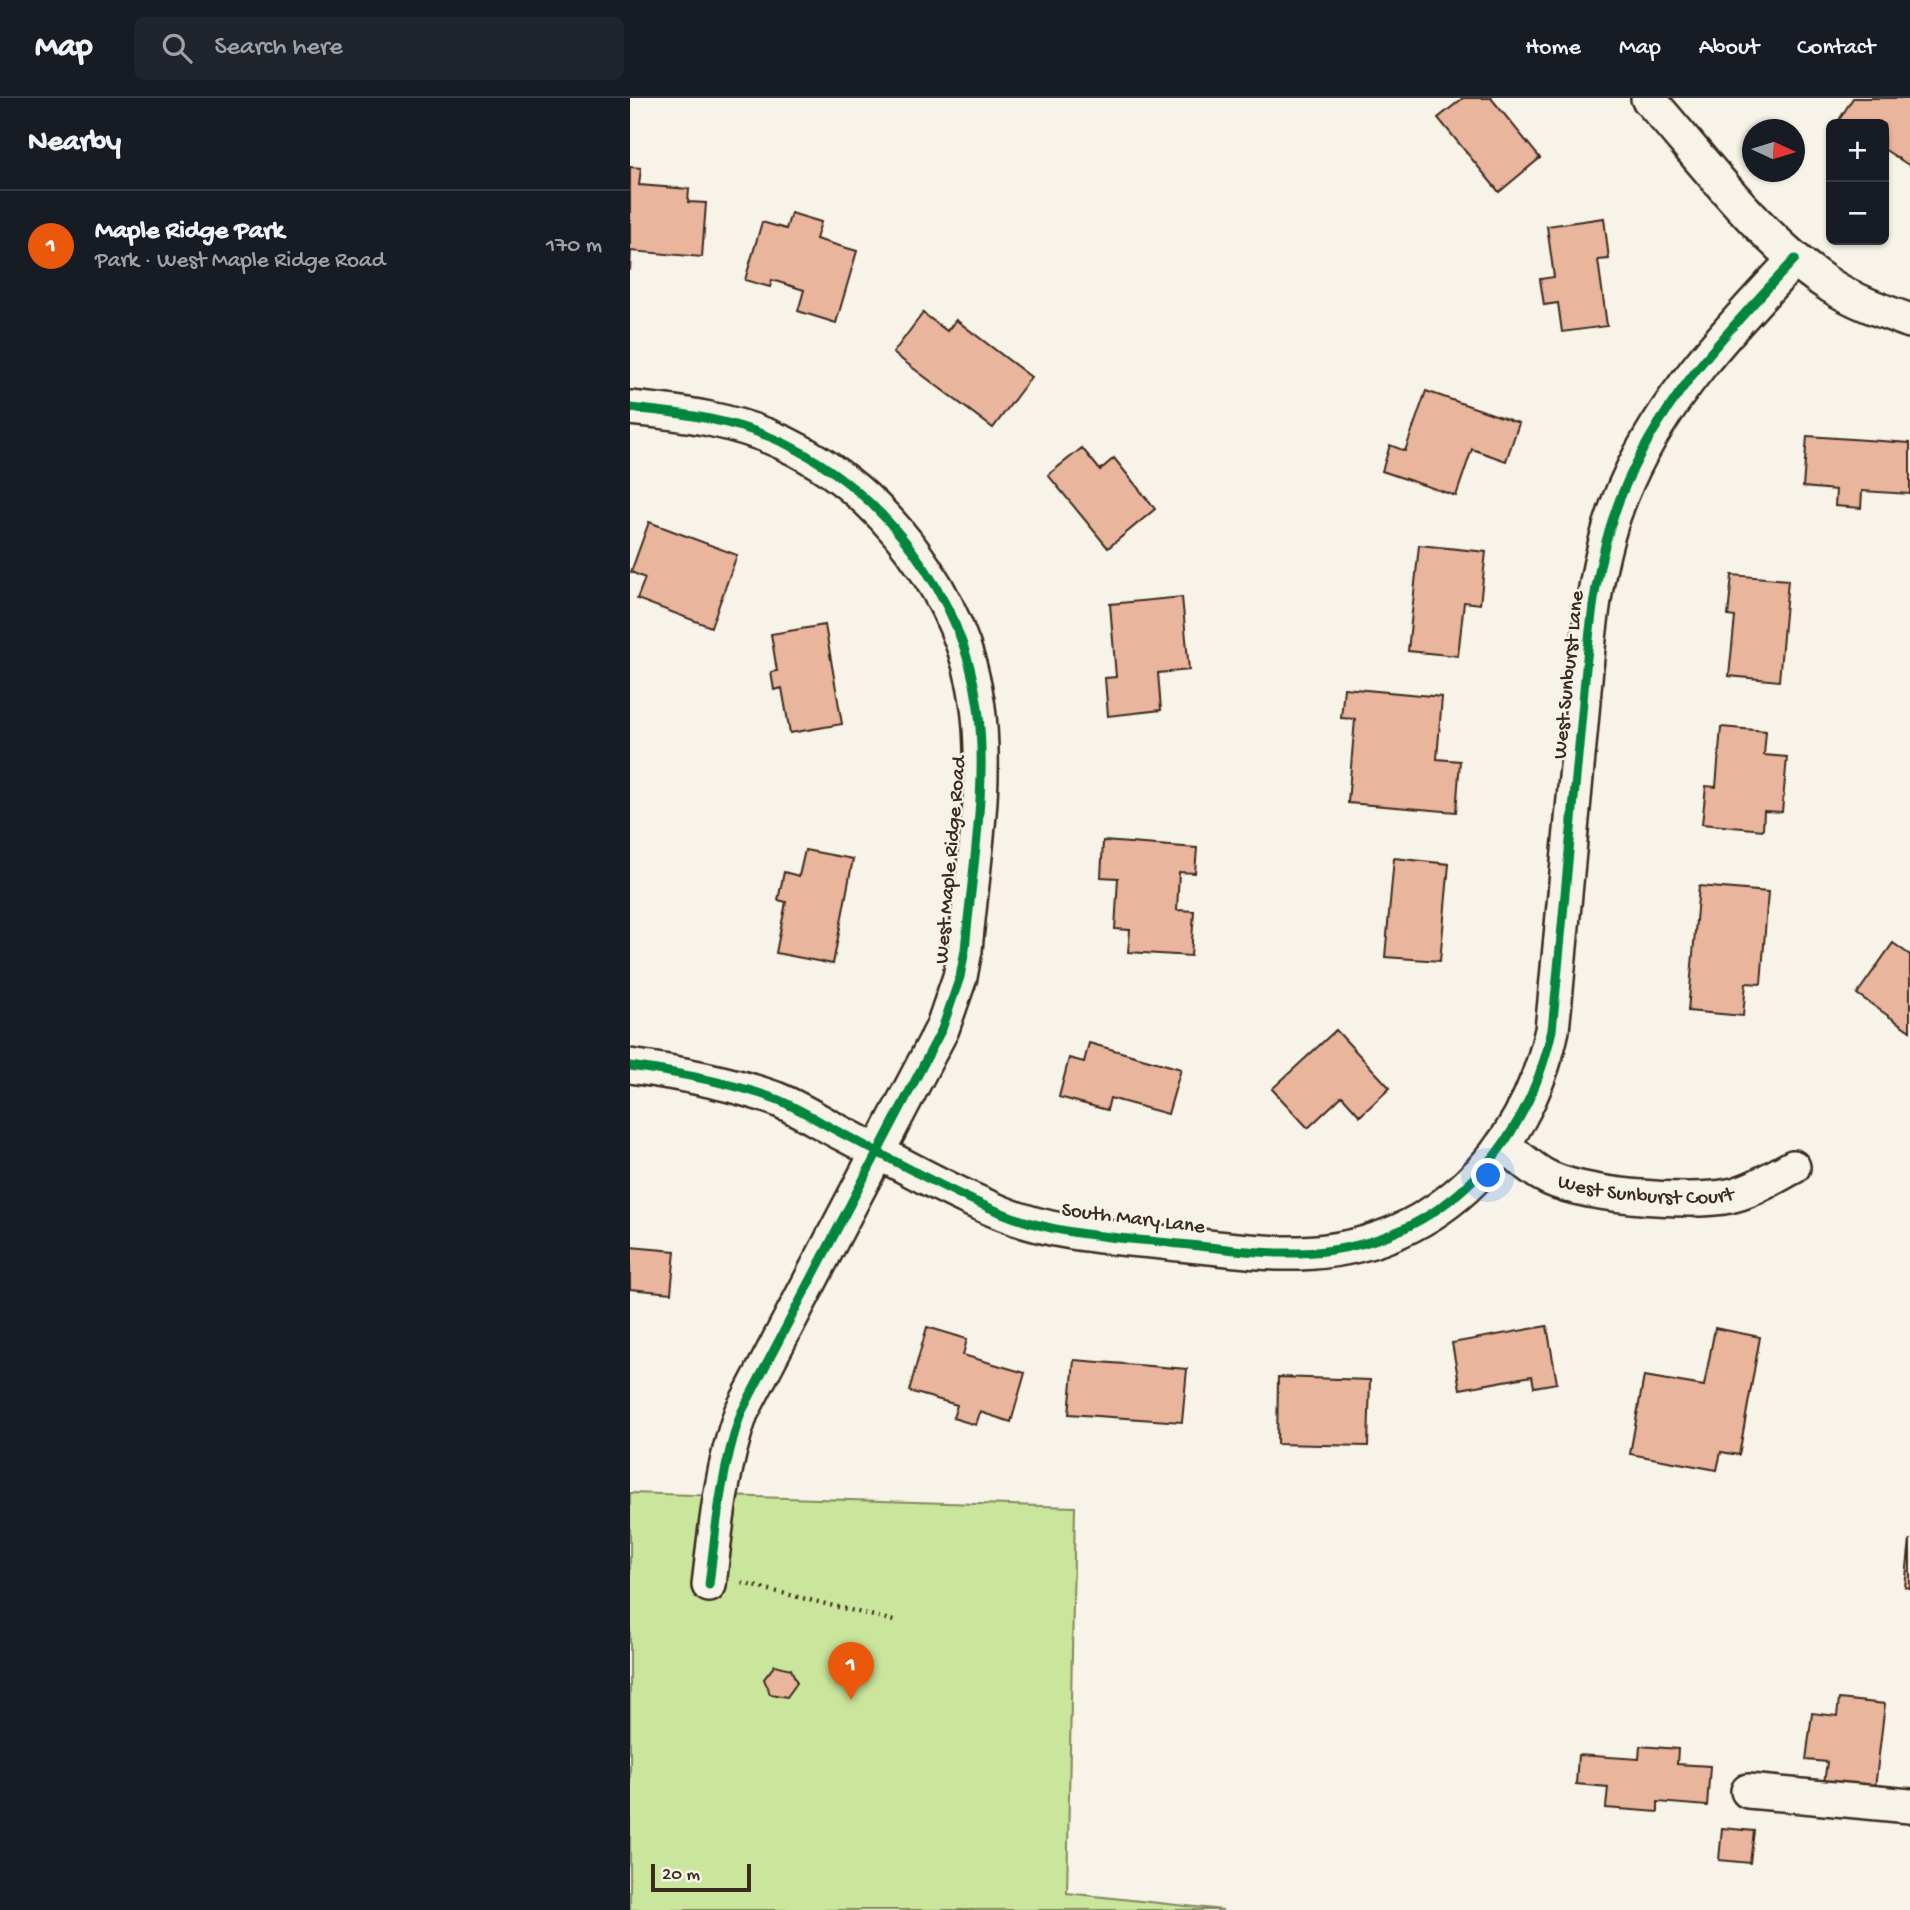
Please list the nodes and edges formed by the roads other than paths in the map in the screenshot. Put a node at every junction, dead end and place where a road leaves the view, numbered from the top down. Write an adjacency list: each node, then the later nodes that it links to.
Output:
1 (1648, 98): 2 (street)
2 (1795, 259): 3 (street); 6 (street, West Sunburst Lane)
3 (1910, 321)
4 (630, 408): 7 (street, West Maple Ridge Road)
5 (630, 1066): 7 (street, South Mary Lane)
6 (1504, 1146): 7 (street, South Mary Lane); 8 (street, West Sunburst Court)
7 (878, 1153): 9 (street, West Maple Ridge Road)
8 (1793, 1167)
9 (709, 1580)
10 (1748, 1791): 11 (street)
11 (1910, 1806)

